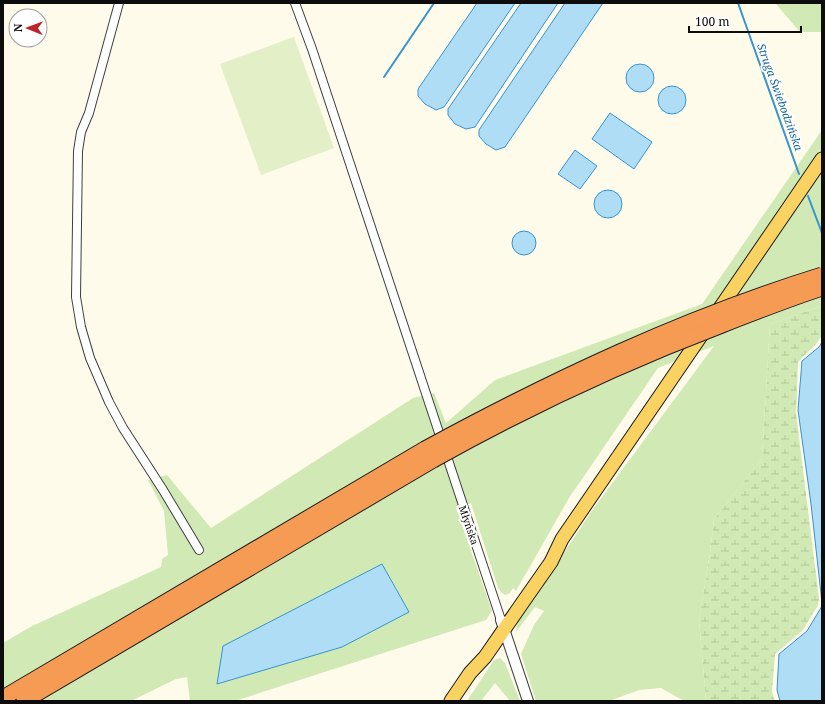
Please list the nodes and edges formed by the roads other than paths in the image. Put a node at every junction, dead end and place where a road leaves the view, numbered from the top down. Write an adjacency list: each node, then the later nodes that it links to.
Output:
1 (119, 3): 7 (street)
2 (295, 3): 8 (street, Młyńska)
3 (822, 159): 8 (main road)
4 (822, 275): 6 (highway, bridge)
5 (822, 288): 6 (highway, bridge)
6 (429, 455): 9 (highway); 10 (highway)
7 (199, 550)
8 (503, 625): 11 (main road); 12 (street, Młyńska)
9 (3, 698)
10 (24, 701)
11 (451, 701)
12 (528, 701)

